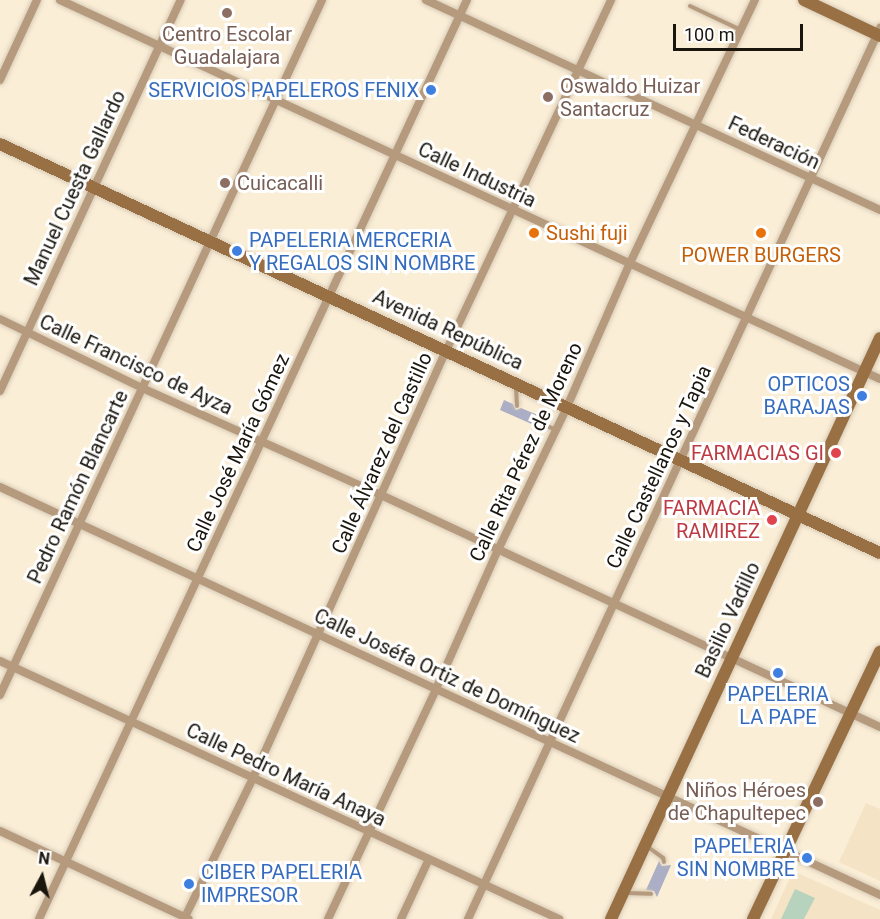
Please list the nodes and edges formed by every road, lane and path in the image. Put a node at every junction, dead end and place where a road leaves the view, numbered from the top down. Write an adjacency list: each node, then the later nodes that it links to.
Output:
1 (37, 0): 16 (street)
2 (60, 0): 14 (street, Calle Industria)
3 (181, 0): 14 (street, Manuel Cuesta Gallardo)
4 (322, 0): 17 (street, Pedro Ramón Blancarte)
5 (426, 0): 11 (street, Federación)
6 (467, 0): 11 (street, Calle José María Gómez)
7 (611, 0): 15 (street, Calle Álvarez del Castillo)
8 (755, 0): 12 (street, Calle Rita Pérez de Moreno)
9 (804, 0): 13 (street)
10 (690, 6): 12 (lane)
11 (460, 16): 15 (street, Federación); 20 (street, Calle José María Gómez)
12 (741, 30): 18 (street, Calle Rita Pérez de Moreno)
13 (879, 33): 21 (street, Calle Castellanos y Tapia)
14 (159, 46): 17 (street, Calle Industria); 22 (street, Manuel Cuesta Gallardo)
15 (578, 70): 18 (street, Federación); 23 (street, Calle Álvarez del Castillo)
16 (0, 80)
17 (276, 100): 20 (street, Calle Industria); 25 (street, Pedro Ramón Blancarte)
18 (695, 124): 21 (street, Federación); 26 (street, Calle Rita Pérez de Moreno)
19 (0, 144): 22 (street, Avenida República)
20 (395, 155): 23 (street, Calle Industria); 27 (street, Calle José María Gómez)
21 (811, 178): 24 (street, Federación); 28 (street, Calle Castellanos y Tapia)
22 (94, 187): 25 (street, Avenida República); 30 (street, Manuel Cuesta Gallardo)
23 (513, 209): 26 (street, Calle Industria); 32 (street, Calle Álvarez del Castillo)
24 (880, 210)
25 (210, 241): 27 (street, Avenida República); 36 (street, Pedro Ramón Blancarte)
26 (630, 264): 28 (street, Calle Industria); 39 (street, Calle Rita Pérez de Moreno)
27 (329, 297): 32 (street, Avenida República); 42 (street, Calle José María Gómez)
28 (746, 318): 33 (street, Calle Industria); 43 (street, Calle Castellanos y Tapia)
29 (0, 319): 30 (street, Calle Francisco de Ayza)
30 (27, 332): 36 (street, Calle Francisco de Ayza); 37 (street, Manuel Cuesta Gallardo)
31 (880, 338): 33 (street, Basilio Vadillo)
32 (446, 351): 35 (street, Avenida República); 45 (street, Calle Álvarez del Castillo)
33 (864, 372): 34 (street, Calle Industria); 46 (street, Basilio Vadillo)
34 (880, 379)
35 (516, 384): 38 (lane); 39 (street, Avenida República)
36 (142, 388): 42 (street, Calle Francisco de Ayza); 47 (street, Pedro Ramón Blancarte)
37 (0, 391)
38 (516, 406)
39 (567, 407): 41 (street, Calle Rita Pérez de Moreno); 43 (street, Avenida República)
40 (538, 422): 41 (lane)
41 (556, 430): 48 (street, Calle Rita Pérez de Moreno)
42 (262, 441): 45 (street, Calle Francisco de Ayza); 50 (street, Calle José María Gómez)
43 (681, 460): 46 (street, Avenida República); 51 (street, Calle Castellanos y Tapia)
44 (0, 487): 47 (street, Calle Joséfa Ortiz de Domínguez)
45 (381, 495): 48 (street, Calle Francisco de Ayza); 52 (street, Calle Álvarez del Castillo)
46 (798, 515): 49 (street, Avenida República); 54 (street, Basilio Vadillo)
47 (79, 524): 50 (street, Calle Joséfa Ortiz de Domínguez); 56 (street, Pedro Ramón Blancarte)
48 (498, 550): 51 (street, Calle Francisco de Ayza); 57 (street, Calle Rita Pérez de Moreno)
49 (880, 553)
50 (198, 579): 52 (street, Calle Joséfa Ortiz de Domínguez); 60 (street, Calle José María Gómez)
51 (614, 604): 54 (street, Calle Francisco de Ayza); 62 (street, Calle Castellanos y Tapia)
52 (319, 635): 57 (street, Calle Joséfa Ortiz de Domínguez); 63 (street, Calle Álvarez del Castillo)
53 (880, 652): 59 (street)
54 (732, 658): 59 (street, Calle Francisco de Ayza); 64 (street, Basilio Vadillo)
55 (0, 661): 56 (street, Calle Pedro María Anaya)
56 (13, 667): 58 (street, Pedro Ramón Blancarte); 60 (street, Calle Pedro María Anaya)
57 (436, 689): 62 (street, Calle Joséfa Ortiz de Domínguez); 66 (street, Calle Rita Pérez de Moreno)
58 (0, 695)
59 (850, 713): 61 (street, Calle Francisco de Ayza); 68 (street)
60 (131, 722): 63 (street, Calle Pedro María Anaya); 70 (street, Calle José María Gómez)
61 (880, 727)
62 (550, 742): 64 (street, Calle Joséfa Ortiz de Domínguez); 72 (street, Calle Castellanos y Tapia)
63 (253, 777): 66 (street, Calle Pedro María Anaya); 76 (street, Calle Álvarez del Castillo)
64 (668, 796): 67 (street, Basilio Vadillo); 68 (street, Calle Joséfa Ortiz de Domínguez)
65 (0, 831): 70 (street)
66 (370, 832): 69 (street, Calle Pedro María Anaya); 78 (street, Calle Rita Pérez de Moreno)
67 (645, 845): 71 (lane); 73 (street, Basilio Vadillo)
68 (785, 851): 75 (street, Calle Joséfa Ortiz de Domínguez); 83 (street)
69 (429, 859): 72 (street, Calle Pedro María Anaya); 79 (street)
70 (66, 862): 76 (street); 77 (street, Calle José María Gómez)
71 (664, 862)
72 (484, 884): 80 (street, Calle Castellanos y Tapia); 81 (street, Calle Pedro María Anaya)
73 (623, 892): 74 (lane); 82 (street, Basilio Vadillo)
74 (651, 894)
75 (880, 895)
76 (186, 918)
77 (39, 919)
78 (328, 919)
79 (402, 919)
80 (468, 919)
81 (559, 919)
82 (611, 919)
83 (753, 919)

